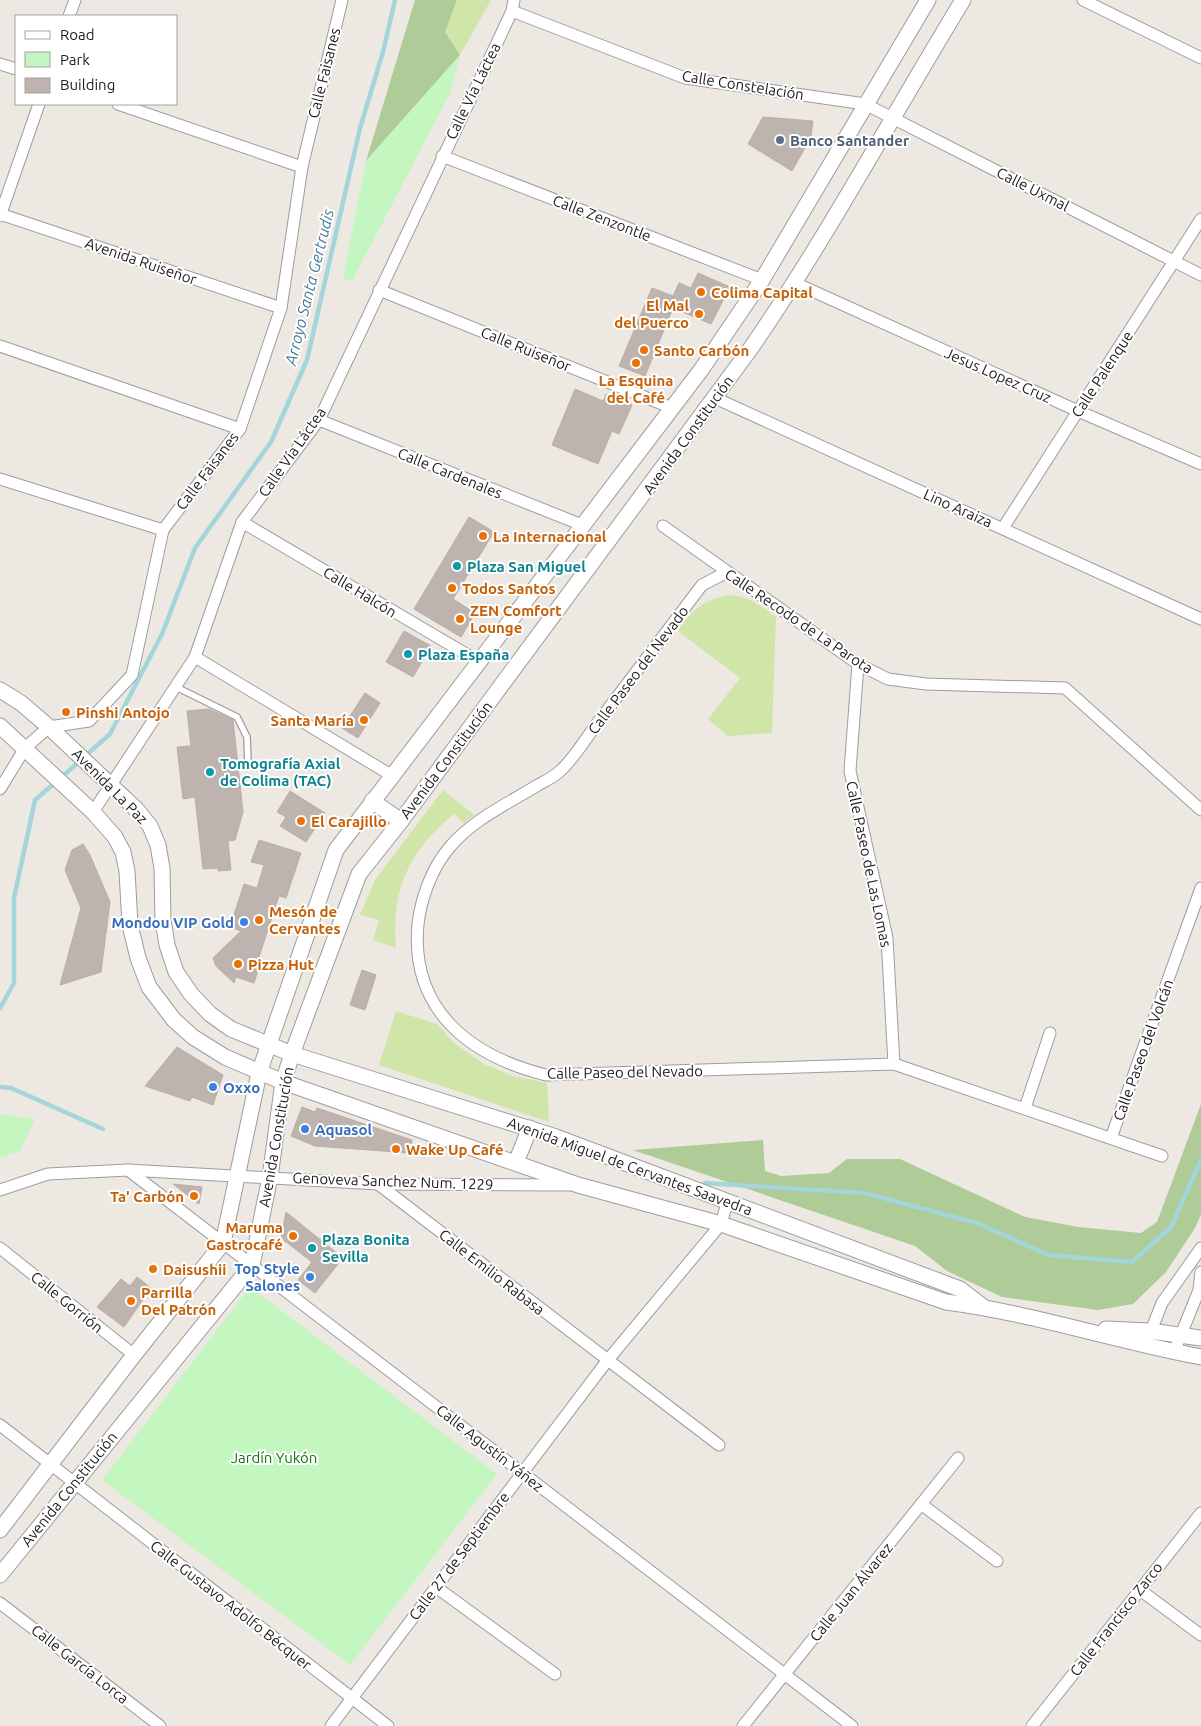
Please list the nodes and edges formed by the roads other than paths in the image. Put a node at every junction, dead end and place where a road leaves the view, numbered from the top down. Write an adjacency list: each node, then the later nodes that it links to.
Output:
1 (75, 0): 7 (street)
2 (342, 0): 16 (street, Calle Faisanes)
3 (928, 0): 11 (street, Avenida Constitución)
4 (963, 0): 14 (street, Avenida Constitución)
5 (1083, 0): 8 (street)
6 (513, 6): 11 (street, Calle Constelación); 15 (street, Calle Vía Láctea)
7 (69, 15)
8 (1201, 58)
9 (0, 64): 10 (street)
10 (15, 69)
11 (865, 104): 14 (street, Calle Constelación); 21 (street, Avenida Constitución)
12 (39, 105): 17 (street)
13 (121, 105): 16 (street)
14 (892, 117): 19 (street, Calle Uxmal); 22 (street, Avenida Constitución)
15 (442, 156): 21 (street, Calle Zenzontle); 23 (street, Calle Vía Láctea)
16 (302, 167): 24 (street, Calle Faisanes)
17 (0, 214): 24 (street, Avenida Ruiseñor)
18 (1201, 219): 19 (street, Calle Palenque)
19 (1174, 262): 20 (street, Calle Uxmal); 28 (street, Calle Palenque)
20 (1201, 275)
21 (762, 280): 27 (street, Avenida Constitución)
22 (795, 284): 26 (street, Avenida Constitución); 28 (street, Jesus Lopez Cruz)
23 (380, 290): 27 (street, Calle Ruiseñor); 29 (street, Calle Vía Láctea)
24 (281, 308): 30 (street, Calle Faisanes)
25 (0, 346): 30 (street)
26 (715, 398): 36 (street, Lino Araiza); 55 (street, Avenida Constitución)
27 (672, 408): 34 (street, Avenida Constitución)
28 (1078, 411): 31 (street, Jesus Lopez Cruz); 36 (street, Calle Palenque)
29 (319, 420): 33 (street, Calle Vía Láctea); 34 (street, Calle Cardenales)
30 (240, 428): 37 (street, Calle Faisanes)
31 (1201, 464)
32 (0, 479): 37 (street)
33 (242, 522): 40 (street, Calle Vía Láctea); 41 (street, Calle Halcón)
34 (582, 525): 41 (street, Avenida Constitución)
35 (662, 526): 38 (street, Calle Recodo de La Parota)
36 (1002, 528): 39 (street, Lino Araiza)
37 (163, 530): 46 (street, Calle Faisanes)
38 (727, 572): 42 (street, Calle Recodo de La Parota); 60 (street, Calle Paseo del Nevado)
39 (1201, 619)
40 (195, 657): 43 (street, Calle Vía Láctea); 49 (street)
41 (478, 662): 49 (street, Avenida Constitución)
42 (858, 664): 53 (street, Calle Recodo de La Parota); 60 (street, Calle Paseo de Las Lomas)
43 (176, 687): 48 (lane); 50 (street, Calle Vía Láctea)
44 (0, 690): 46 (street, Avenida La Paz)
45 (0, 726): 47 (street, Avenida La Paz)
46 (49, 727): 47 (street); 50 (street, Avenida La Paz)
47 (25, 748): 51 (street); 54 (street, Avenida La Paz)
48 (248, 763)
49 (391, 775): 52 (street, Avenida Constitución)
50 (112, 785): 54 (street, Calle Vía Láctea); 58 (street, Avenida La Paz)
51 (0, 789)
52 (372, 801): 55 (street); 58 (street, Avenida Constitución)
53 (1201, 810)
54 (92, 812): 61 (street, Avenida La Paz)
55 (401, 821): 59 (street, Avenida Constitución)
56 (1201, 888): 65 (street, Calle Paseo del Volcán)
57 (1050, 1033): 63 (street)
58 (268, 1045): 59 (street, Avenida Miguel de Cervantes Saavedra); 61 (street, Avenida Constitución)
59 (292, 1054): 62 (street, Avenida Constitución); 64 (street, Avenida Miguel de Cervantes Saavedra)
60 (894, 1064): 63 (street, Calle Paseo del Volcán)
61 (260, 1073): 62 (street, Avenida Miguel de Cervantes Saavedra); 69 (street, Avenida Constitución)
62 (283, 1082): 67 (street, Avenida Miguel de Cervantes Saavedra); 70 (street, Avenida Constitución)
63 (1025, 1108): 65 (street, Calle Paseo del Volcán)
64 (530, 1128): 67 (street); 74 (street, Avenida Miguel de Cervantes Saavedra)
65 (1111, 1138): 66 (street)
66 (1162, 1156)
67 (516, 1162): 72 (street, Avenida Miguel de Cervantes Saavedra)
68 (128, 1170): 69 (street, Genoveva Sanchez Num. 1229); 73 (street, Genoveva Sanchez Num. 1229); 76 (street, Calle Agustín Yáñez)
69 (237, 1176): 70 (street, Genoveva Sanchez Num. 1229); 76 (street, Avenida Constitución)
70 (270, 1177): 71 (street, Genoveva Sanchez Num. 1229); 79 (street, Avenida Constitución)
71 (378, 1184): 72 (street, Genoveva Sanchez Num. 1229); 90 (street, Calle Emilio Rabasa)
72 (578, 1185): 75 (street, Avenida Miguel de Cervantes Saavedra)
73 (0, 1190)
74 (727, 1202): 75 (street); 81 (street, Avenida Miguel de Cervantes Saavedra)
75 (721, 1224): 81 (street, Avenida Miguel de Cervantes Saavedra); 90 (street, Calle 27 de Septiembre)
76 (224, 1243): 79 (street, Calle Agustín Yáñez); 88 (street, Avenida Constitución)
77 (0, 1248): 88 (street, Calle Gorrión)
78 (1201, 1248): 83 (street)
79 (252, 1265): 95 (street, Calle Agustín Yáñez); 96 (street, Avenida Constitución)
80 (1201, 1272): 84 (street)
81 (983, 1306): 82 (street, Avenida Miguel de Cervantes Saavedra)
82 (1080, 1328): 83 (street, Avenida Miguel de Cervantes Saavedra); 86 (street, Avenida Miguel de Cervantes Saavedra)
83 (1150, 1331): 84 (street, Avenida Miguel de Cervantes Saavedra); 86 (street)
84 (1180, 1336): 85 (street, Avenida Miguel de Cervantes Saavedra); 87 (street)
85 (1201, 1338)
86 (1145, 1346): 87 (street, Avenida Miguel de Cervantes Saavedra)
87 (1174, 1352): 89 (street, Avenida Miguel de Cervantes Saavedra)
88 (134, 1355): 94 (street, Avenida Constitución)
89 (1201, 1357)
90 (607, 1361): 92 (street, Calle Emilio Rabasa); 95 (street, Calle 27 de Septiembre)
91 (0, 1424): 94 (street, Calle Gustavo Adolfo Bécquer)
92 (719, 1445)
93 (958, 1458): 97 (street, Calle Juan Álvarez)
94 (51, 1465): 96 (street, Calle Gustavo Adolfo Bécquer); 99 (street, Avenida Constitución)
95 (521, 1472): 102 (street, Calle 27 de Septiembre); 107 (street, Calle Agustín Yáñez)
96 (73, 1483): 101 (street, Avenida Constitución); 108 (street, Calle Gustavo Adolfo Bécquer)
97 (921, 1504): 100 (street); 107 (street, Calle Juan Álvarez)
98 (1201, 1513): 103 (street, Calle Francisco Zarco)
99 (0, 1530)
100 (997, 1561)
101 (0, 1575)
102 (436, 1587): 106 (street); 108 (street, Calle 27 de Septiembre)
103 (1140, 1590): 105 (street); 114 (street, Calle Francisco Zarco)
104 (0, 1603): 109 (street, Calle García Lorca)
105 (1201, 1635)
106 (555, 1674)
107 (785, 1674): 112 (street, Calle Juan Álvarez); 113 (street, Calle Agustín Yáñez)
108 (352, 1698): 110 (street, Calle 27 de Septiembre); 111 (street, Calle Gustavo Adolfo Bécquer)
109 (160, 1726)
110 (331, 1726)
111 (388, 1726)
112 (743, 1726)
113 (852, 1726)
114 (1032, 1726)

